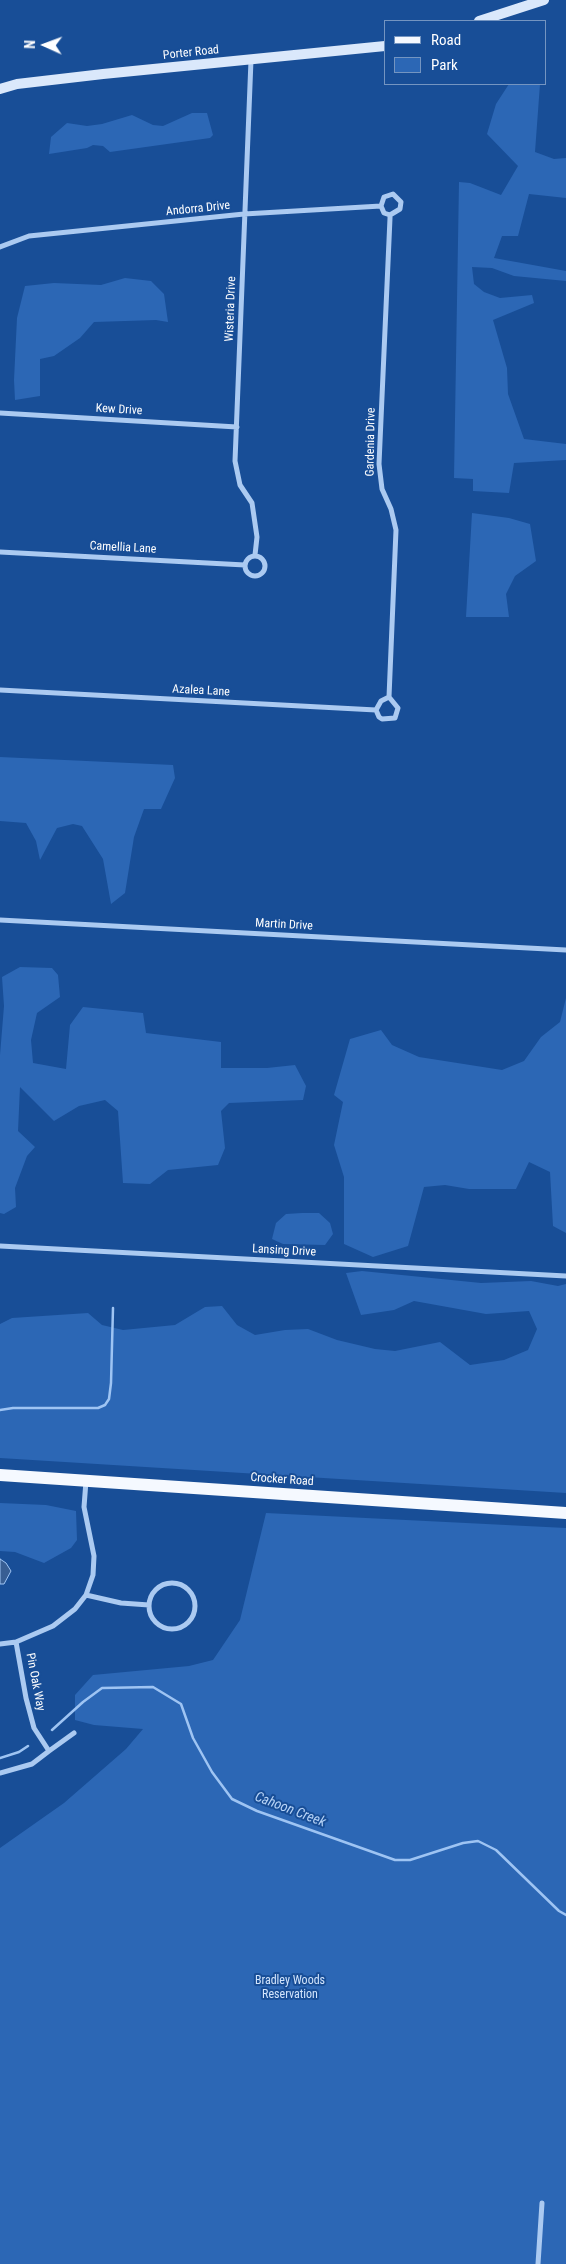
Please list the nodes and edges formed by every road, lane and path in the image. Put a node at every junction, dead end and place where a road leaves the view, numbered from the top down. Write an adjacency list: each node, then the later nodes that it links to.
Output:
1 (544, 0): 2 (main road)
2 (482, 20)
3 (384, 46): 4 (main road, Porter Road)
4 (251, 59): 5 (main road, Porter Road); 7 (street, Wisteria Drive)
5 (0, 89)
6 (381, 206): 7 (street, Andorra Drive); 8 (street); 8 (street, Gardenia Drive)
7 (244, 214): 9 (street, Andorra Drive); 11 (street, Wisteria Drive)
8 (390, 215): 16 (street, Gardenia Drive)
9 (0, 247)
10 (0, 413): 11 (street, Kew Drive)
11 (237, 427): 13 (street, Wisteria Drive)
12 (0, 552): 14 (street, Camellia Lane)
13 (255, 555): 14 (street); 14 (street)
14 (245, 565)
15 (0, 690): 17 (street, Azalea Lane)
16 (389, 697): 17 (street); 18 (street, Gardenia Drive)
17 (376, 710): 18 (street, Azalea Lane)
18 (395, 718)
19 (0, 920): 20 (street, Martin Drive)
20 (566, 950)
21 (0, 1246): 22 (street, Lansing Drive)
22 (566, 1276)
23 (0, 1476): 24 (main road, Crocker Road)
24 (86, 1480): 25 (main road, Crocker Road); 26 (street)
25 (564, 1513)
26 (86, 1595): 27 (street); 28 (street)
27 (149, 1605): 27 (street)
28 (16, 1642): 29 (street); 31 (street, Pin Oak Way)
29 (0, 1644)
30 (74, 1733): 31 (street)
31 (49, 1751): 32 (street)
32 (0, 1773)
33 (542, 2203): 34 (street)
34 (538, 2264)

